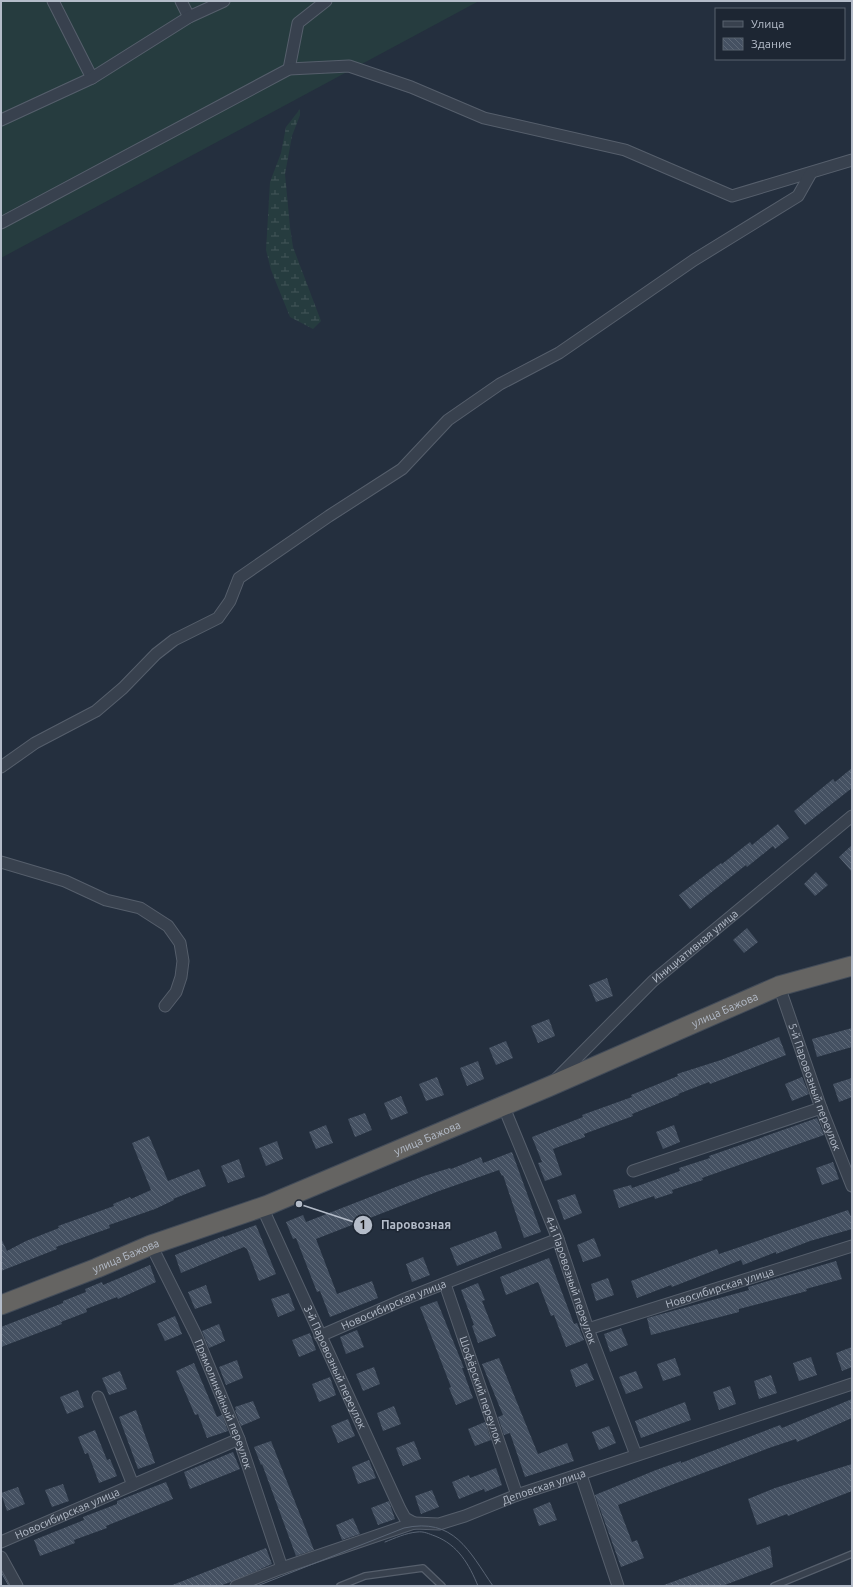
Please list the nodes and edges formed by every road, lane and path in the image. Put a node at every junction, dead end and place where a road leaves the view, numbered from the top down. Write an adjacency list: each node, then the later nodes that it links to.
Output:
1 (53, 1): 7 (street)
2 (181, 1): 5 (street)
3 (224, 1): 5 (street)
4 (326, 1): 6 (street)
5 (190, 16): 7 (street)
6 (289, 69): 10 (street); 11 (street)
7 (92, 78): 8 (street)
8 (1, 120)
9 (852, 160): 10 (street)
10 (811, 172): 12 (street)
11 (1, 223)
12 (1, 767)
13 (852, 816): 18 (street, Инициативная улица)
14 (1, 862): 17 (street)
15 (852, 966): 16 (highway, улица Бажова)
16 (779, 986): 18 (highway, улица Бажова); 20 (street, 5-й Паровозный переулок)
17 (165, 1006)
18 (548, 1087): 19 (highway, улица Бажова)
19 (503, 1106): 23 (highway, улица Бажова); 24 (street, 4-й Паровозный переулок)
20 (821, 1108): 21 (street); 22 (street, 5-й Паровозный переулок)
21 (633, 1171)
22 (852, 1186)
23 (262, 1207): 25 (highway, улица Бажова); 30 (street, 3-й Паровозный переулок)
24 (558, 1239): 27 (street, Новосибирская улица); 29 (street, 4-й Паровозный переулок)
25 (151, 1245): 28 (highway, улица Бажова); 33 (street, Прямолинейный переулок)
26 (852, 1246): 29 (street, Новосибирская улица)
27 (445, 1284): 30 (street, Новосибирская улица); 37 (street, Шофёрский переулок)
28 (1, 1305)
29 (588, 1329): 34 (street, 4-й Паровозный переулок)
30 (320, 1336): 38 (street, 3-й Паровозный переулок)
31 (852, 1384): 34 (street, Деповская улица)
32 (98, 1397): 36 (street, Новосибирская улица)
33 (239, 1438): 36 (street, Новосибирская улица); 42 (street, Прямолинейный переулок)
34 (636, 1455): 35 (street, Деповская улица)
35 (581, 1475): 37 (street, Деповская улица); 47 (street)
36 (133, 1486): 39 (street, Новосибирская улица)
37 (518, 1495): 38 (street, Деповская улица)
38 (414, 1523): 42 (street, Деповская улица)
39 (1, 1542)
40 (852, 1554): 48 (lane)
41 (1, 1557): 43 (street)
42 (282, 1568): 44 (street, Деповская улица)
43 (17, 1586)
44 (236, 1586)
45 (340, 1586): 46 (lane)
46 (442, 1586)
47 (618, 1586)
48 (774, 1586)

